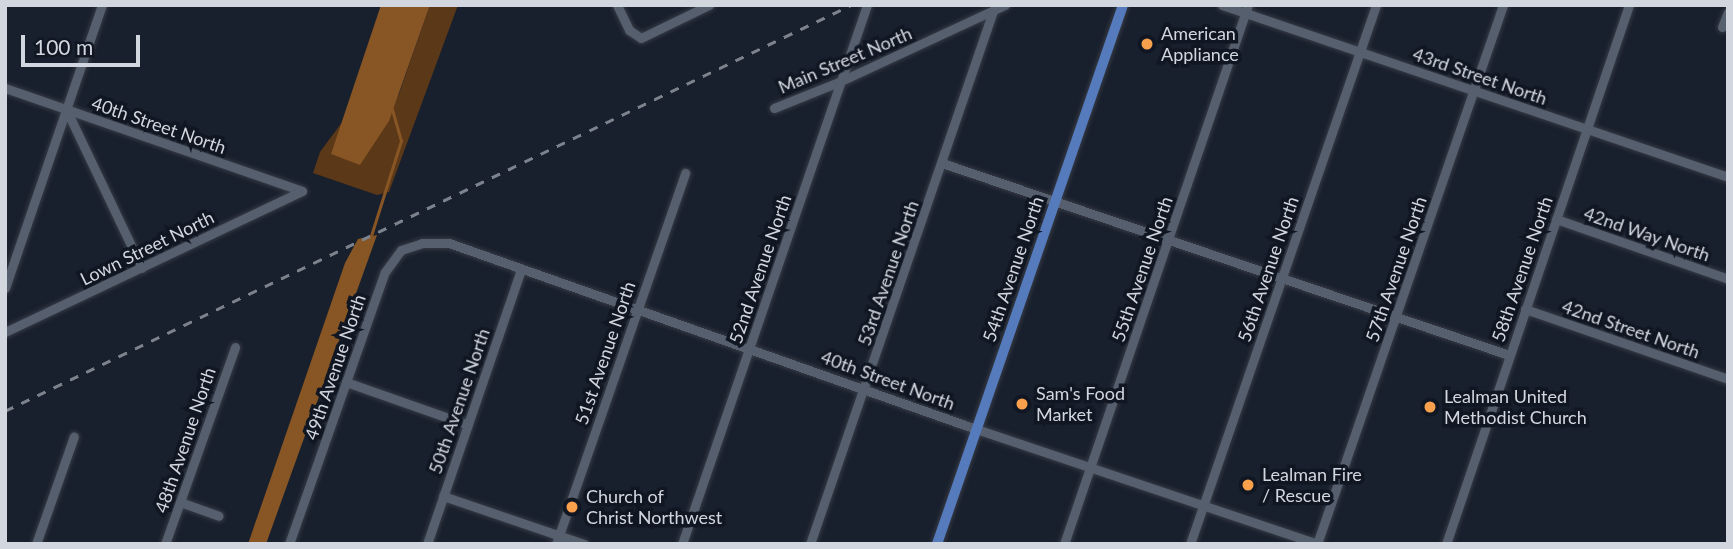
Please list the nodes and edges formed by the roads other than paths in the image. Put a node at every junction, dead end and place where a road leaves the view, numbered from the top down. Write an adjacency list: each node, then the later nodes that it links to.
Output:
1 (102, 5): 20 (street)
2 (617, 5): 3 (street)
3 (709, 5)
4 (867, 5): 16 (street, 52nd Avenue North)
5 (1005, 5): 12 (street, Main Street North)
6 (1123, 5): 26 (main road, 54th Avenue North)
7 (1222, 5): 11 (street, 43rd Street North)
8 (1376, 5): 15 (street, 56th Avenue North)
9 (1503, 5): 18 (street, 57th Avenue North)
10 (1629, 5): 21 (street, 58th Avenue North)
11 (1247, 9): 15 (street, 43rd Street North); 28 (street, 55th Avenue North)
12 (993, 11): 16 (street, Main Street North); 22 (street, 53rd Avenue North)
13 (1728, 12): 14 (street)
14 (1723, 27)
15 (1361, 52): 18 (street, 43rd Street North); 33 (street, 56th Avenue North)
16 (841, 81): 19 (street, Main Street North); 41 (street, 52nd Avenue North)
17 (5, 88): 20 (street, 40th Street North)
18 (1474, 91): 21 (street, 43rd Street North); 38 (street, 57th Avenue North)
19 (774, 108)
20 (66, 109): 25 (street, 40th Street North); 30 (street); 31 (street)
21 (1587, 129): 24 (street, 43rd Street North); 27 (street, 58th Avenue North)
22 (942, 163): 26 (street); 45 (street, 53rd Avenue North)
23 (685, 173): 36 (street, 51st Avenue North)
24 (1728, 177)
25 (302, 191): 31 (street, Lown Street North)
26 (1055, 201): 28 (street); 47 (main road, 54th Avenue North)
27 (1556, 219): 34 (street, 42nd Way North); 37 (street, 58th Avenue North)
28 (1169, 239): 33 (street); 49 (street, 55th Avenue North)
29 (449, 243): 32 (street, 40th Street North); 44 (street, 49th Avenue North)
30 (10, 259): 35 (street)
31 (142, 268): 39 (street, Lown Street North)
32 (521, 268): 36 (street, 40th Street North); 46 (street, 50th Avenue North)
33 (1282, 278): 38 (street); 52 (street, 56th Avenue North)
34 (1728, 279)
35 (5, 288)
36 (636, 308): 41 (street, 40th Street North); 54 (street, 51st Avenue North)
37 (1525, 309): 42 (street, 58th Avenue North); 43 (street, 42nd Street North)
38 (1396, 316): 42 (street); 65 (street, 57th Avenue North)
39 (5, 332)
40 (235, 347): 51 (street, 48th Avenue North)
41 (750, 348): 45 (street, 40th Street North); 60 (street, 52nd Avenue North)
42 (1509, 355): 66 (street, 58th Avenue North)
43 (1728, 379)
44 (346, 382): 46 (street); 57 (street, 49th Avenue North)
45 (864, 388): 47 (street, 40th Street North); 61 (street, 53rd Avenue North)
46 (468, 425): 50 (street, 50th Avenue North)
47 (976, 429): 49 (street, 40th Street North); 62 (main road, 54th Avenue North)
48 (74, 436): 55 (street)
49 (1090, 467): 52 (street, 40th Street North); 63 (street, 55th Avenue North)
50 (443, 496): 54 (street); 58 (street, 50th Avenue North)
51 (180, 502): 53 (street); 56 (street, 48th Avenue North)
52 (1202, 506): 64 (street, 56th Avenue North); 65 (street, 40th Street North)
53 (219, 516)
54 (557, 539): 59 (street)
55 (36, 544)
56 (165, 544)
57 (289, 544)
58 (427, 544)
59 (584, 544)
60 (682, 544)
61 (810, 544)
62 (937, 544)
63 (1064, 544)
64 (1190, 544)
65 (1317, 544)
66 (1446, 544)

